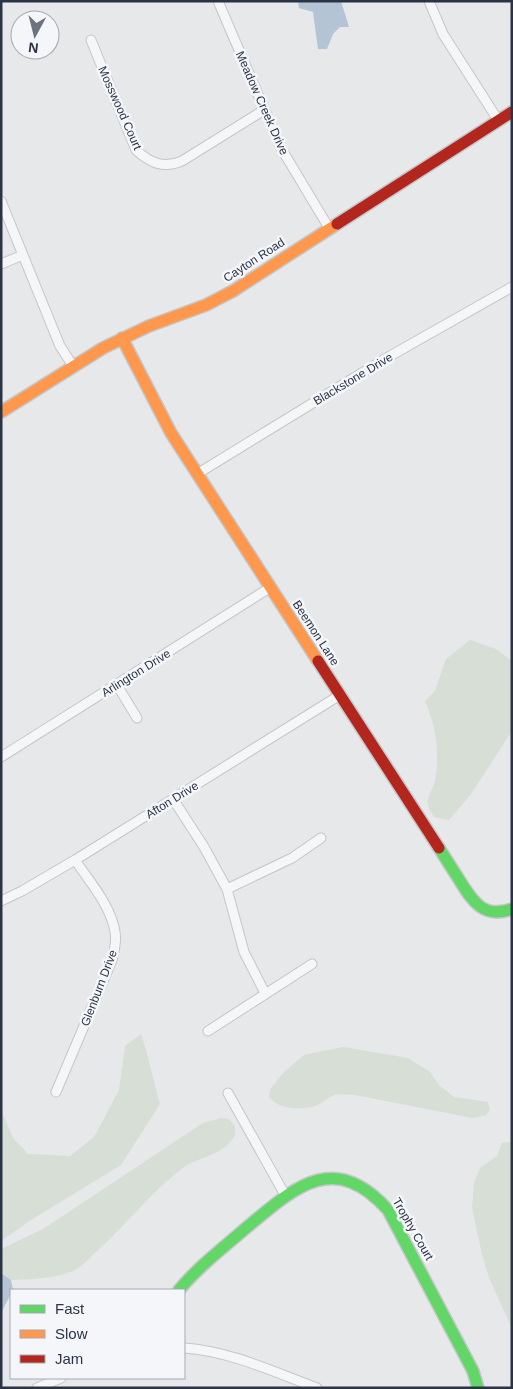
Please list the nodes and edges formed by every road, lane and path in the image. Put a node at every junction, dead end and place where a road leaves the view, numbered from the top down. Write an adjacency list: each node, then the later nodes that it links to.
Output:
1 (218, 1): 4 (street, Meadow Creek Drive)
2 (429, 1): 6 (street)
3 (91, 40): 4 (street, Mosswood Court)
4 (264, 110): 8 (street, Meadow Creek Drive)
5 (512, 112): 6 (street, Cayton Road)
6 (498, 120): 8 (street, Cayton Road)
7 (1, 201): 9 (street)
8 (329, 228): 12 (street, Cayton Road)
9 (23, 255): 10 (street); 13 (street)
10 (1, 264)
11 (512, 287): 15 (street, Blackstone Drive)
12 (122, 338): 13 (street, Cayton Road); 15 (street, Beemon Lane)
13 (73, 366): 14 (street, Cayton Road)
14 (1, 412)
15 (197, 474): 16 (street, Beemon Lane)
16 (271, 588): 17 (street, Arlington Drive); 18 (street, Beemon Lane)
17 (117, 685): 19 (street); 20 (street, Arlington Drive)
18 (340, 695): 21 (street, Afton Drive); 26 (street, Beemon Lane)
19 (137, 718)
20 (1, 757)
21 (173, 799): 23 (street, Afton Drive); 24 (street)
22 (321, 838): 24 (street)
23 (75, 860): 25 (street, Afton Drive); 30 (street, Glenburn Drive)
24 (227, 889): 28 (street)
25 (1, 901)
26 (512, 909)
27 (312, 964): 28 (street)
28 (265, 994): 29 (street)
29 (208, 1030)
30 (56, 1092)
31 (228, 1093): 32 (street)
32 (285, 1195): 33 (street, Trophy Court); 38 (street, Trophy Court)
33 (180, 1289)
34 (185, 1348): 37 (street)
35 (59, 1379): 36 (street)
36 (37, 1388)
37 (317, 1388)
38 (478, 1388)

